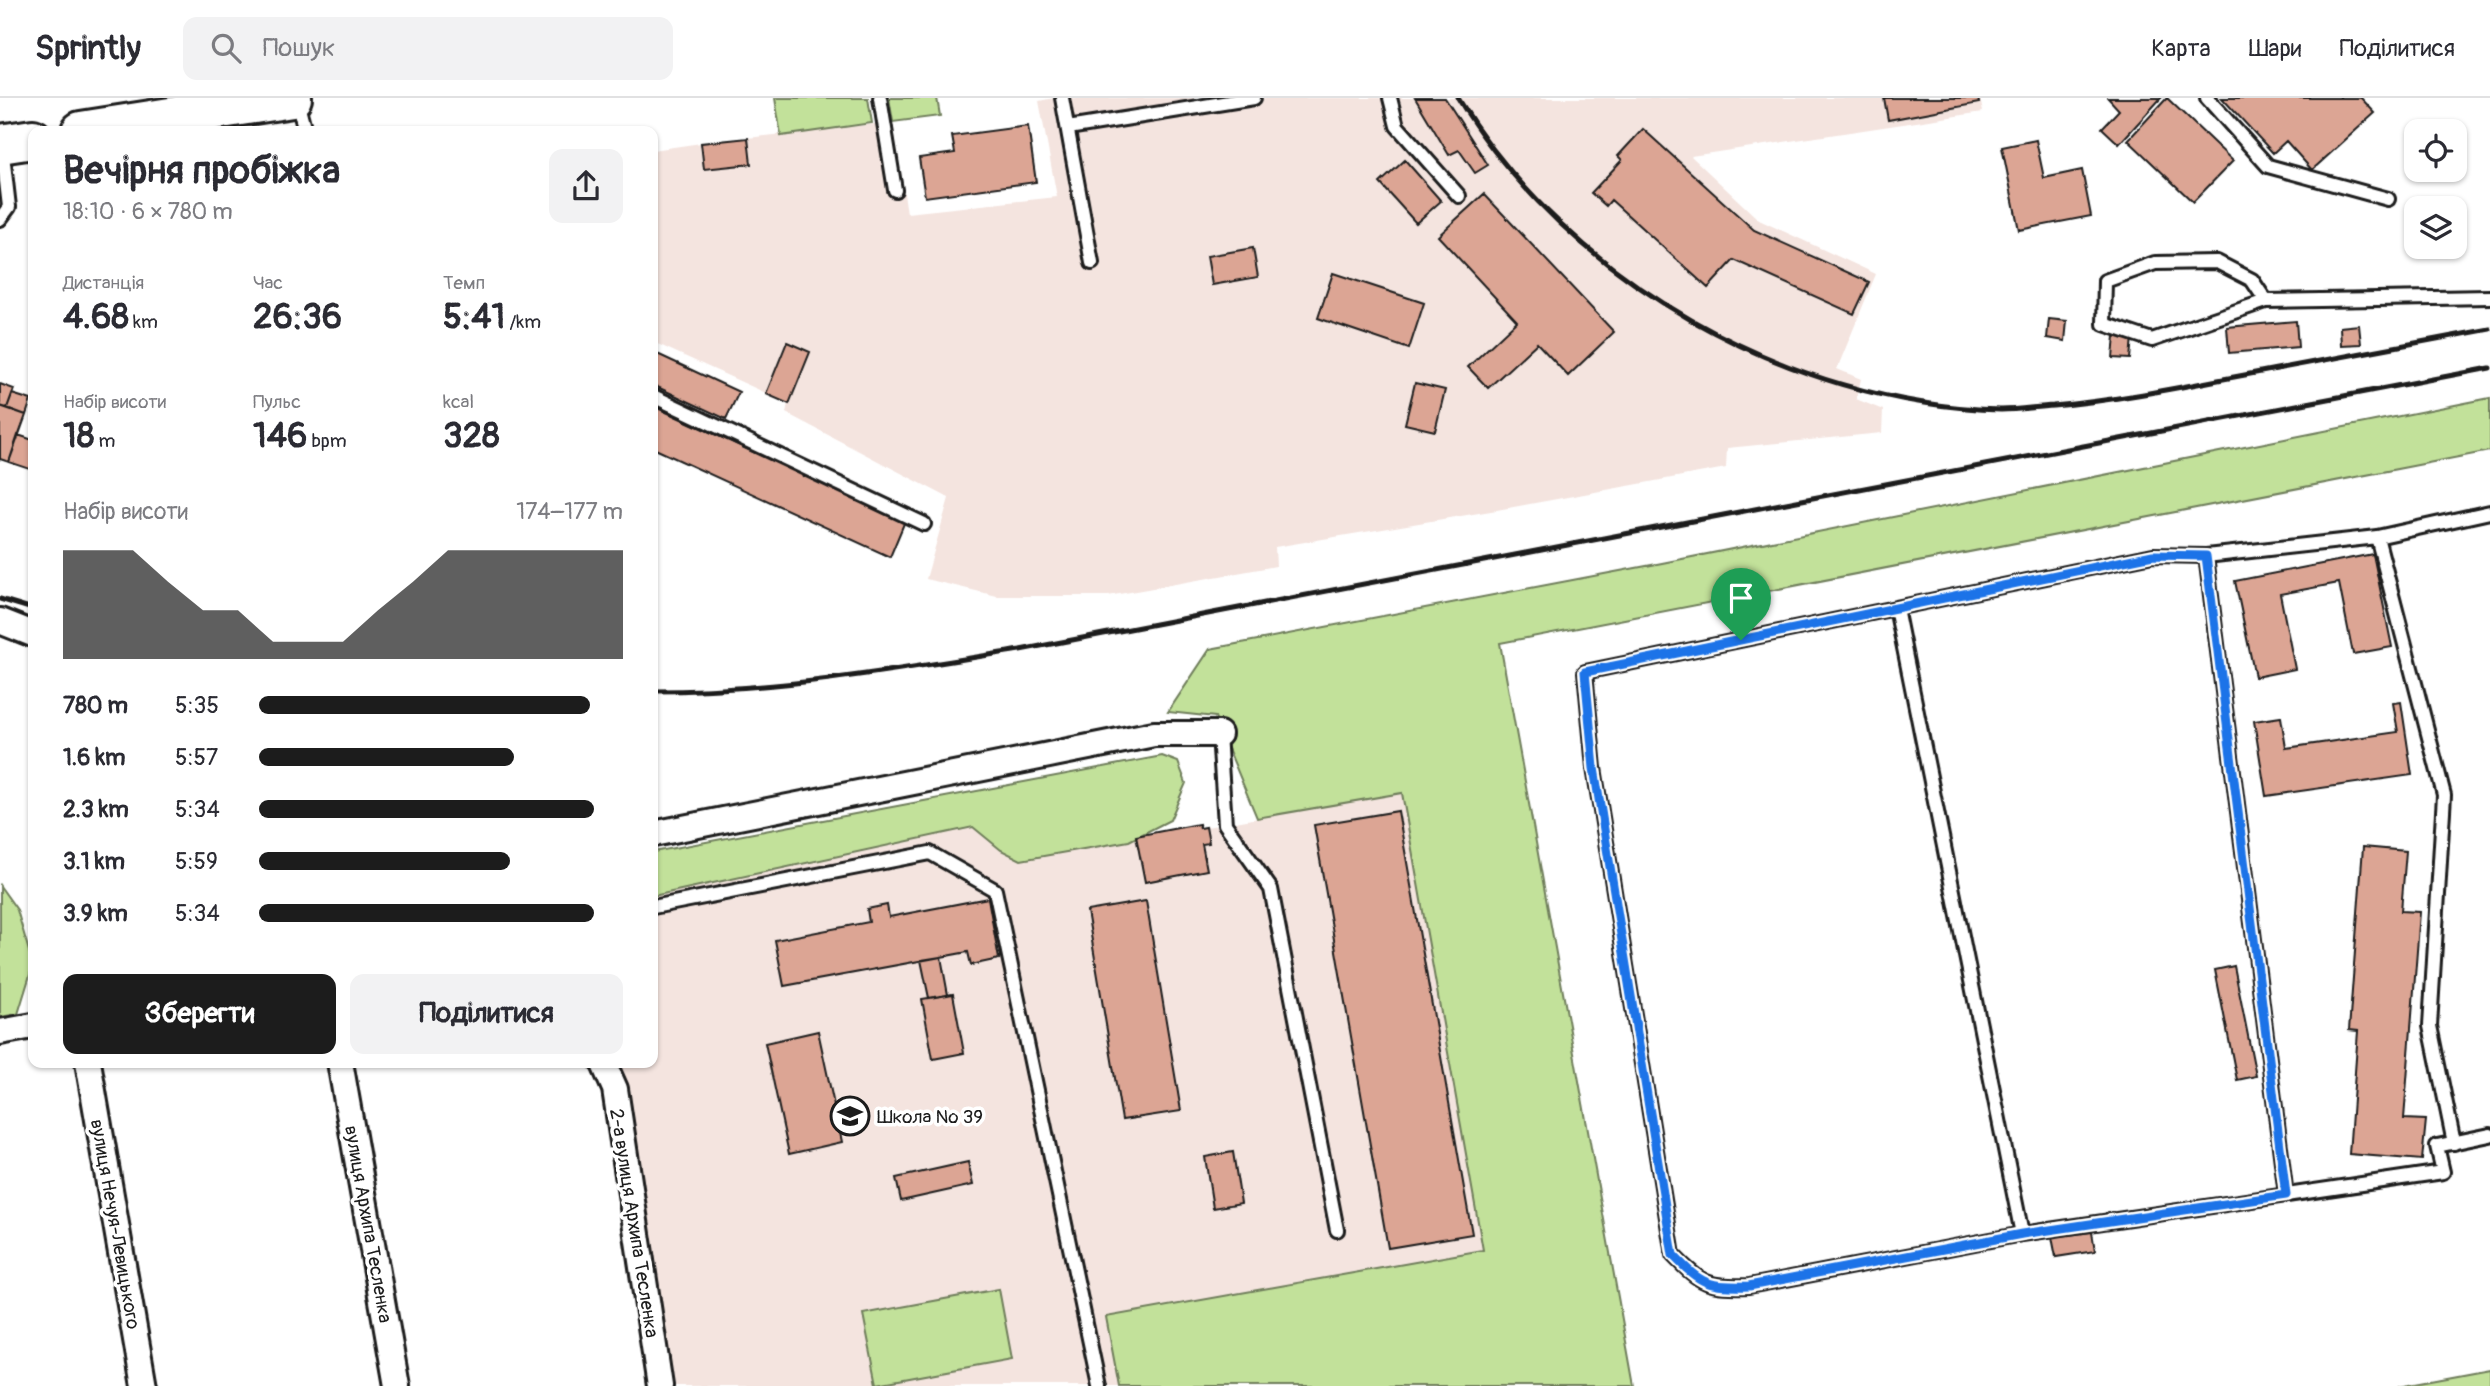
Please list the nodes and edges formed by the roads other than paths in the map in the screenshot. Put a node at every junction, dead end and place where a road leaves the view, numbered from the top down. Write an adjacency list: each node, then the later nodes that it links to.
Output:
1 (295, 98): 7 (main road); 8 (lane)
2 (880, 98): 11 (lane)
3 (1062, 98): 9 (lane)
4 (1254, 98): 9 (lane)
5 (1390, 98): 12 (lane)
6 (2207, 98): 13 (lane)
7 (127, 126)
8 (304, 126)
9 (1068, 128): 15 (lane)
10 (9, 139): 14 (lane)
11 (895, 190)
12 (1459, 197)
13 (2388, 199)
14 (0, 219)
15 (1093, 262)
16 (2490, 297): 17 (lane)
17 (2266, 301): 17 (lane)
18 (658, 398): 20 (lane)
19 (2490, 512): 21 (lane)
20 (924, 524)
21 (2377, 537): 22 (lane); 35 (lane)
22 (2206, 556): 23 (lane); 36 (lane)
23 (1896, 608): 38 (lane); 38 (lane)
24 (0, 621): 25 (street)
25 (28, 632)
26 (1220, 734): 27 (street); 37 (lane)
27 (658, 833)
28 (658, 906): 42 (lane)
29 (28, 1027): 30 (street)
30 (0, 1032)
31 (89, 1068): 39 (street, вулиця Нечуя-Левицького)
32 (341, 1068): 40 (street, вулиця Архипа Тесленка)
33 (606, 1068): 41 (street, 2-а вулиця Архипа Тесленка)
34 (2490, 1135): 35 (lane)
35 (2454, 1143): 36 (lane)
36 (2286, 1195): 38 (lane)
37 (1337, 1230)
38 (2022, 1234)
39 (144, 1386)
40 (397, 1386)
41 (660, 1386)
42 (1099, 1386)

